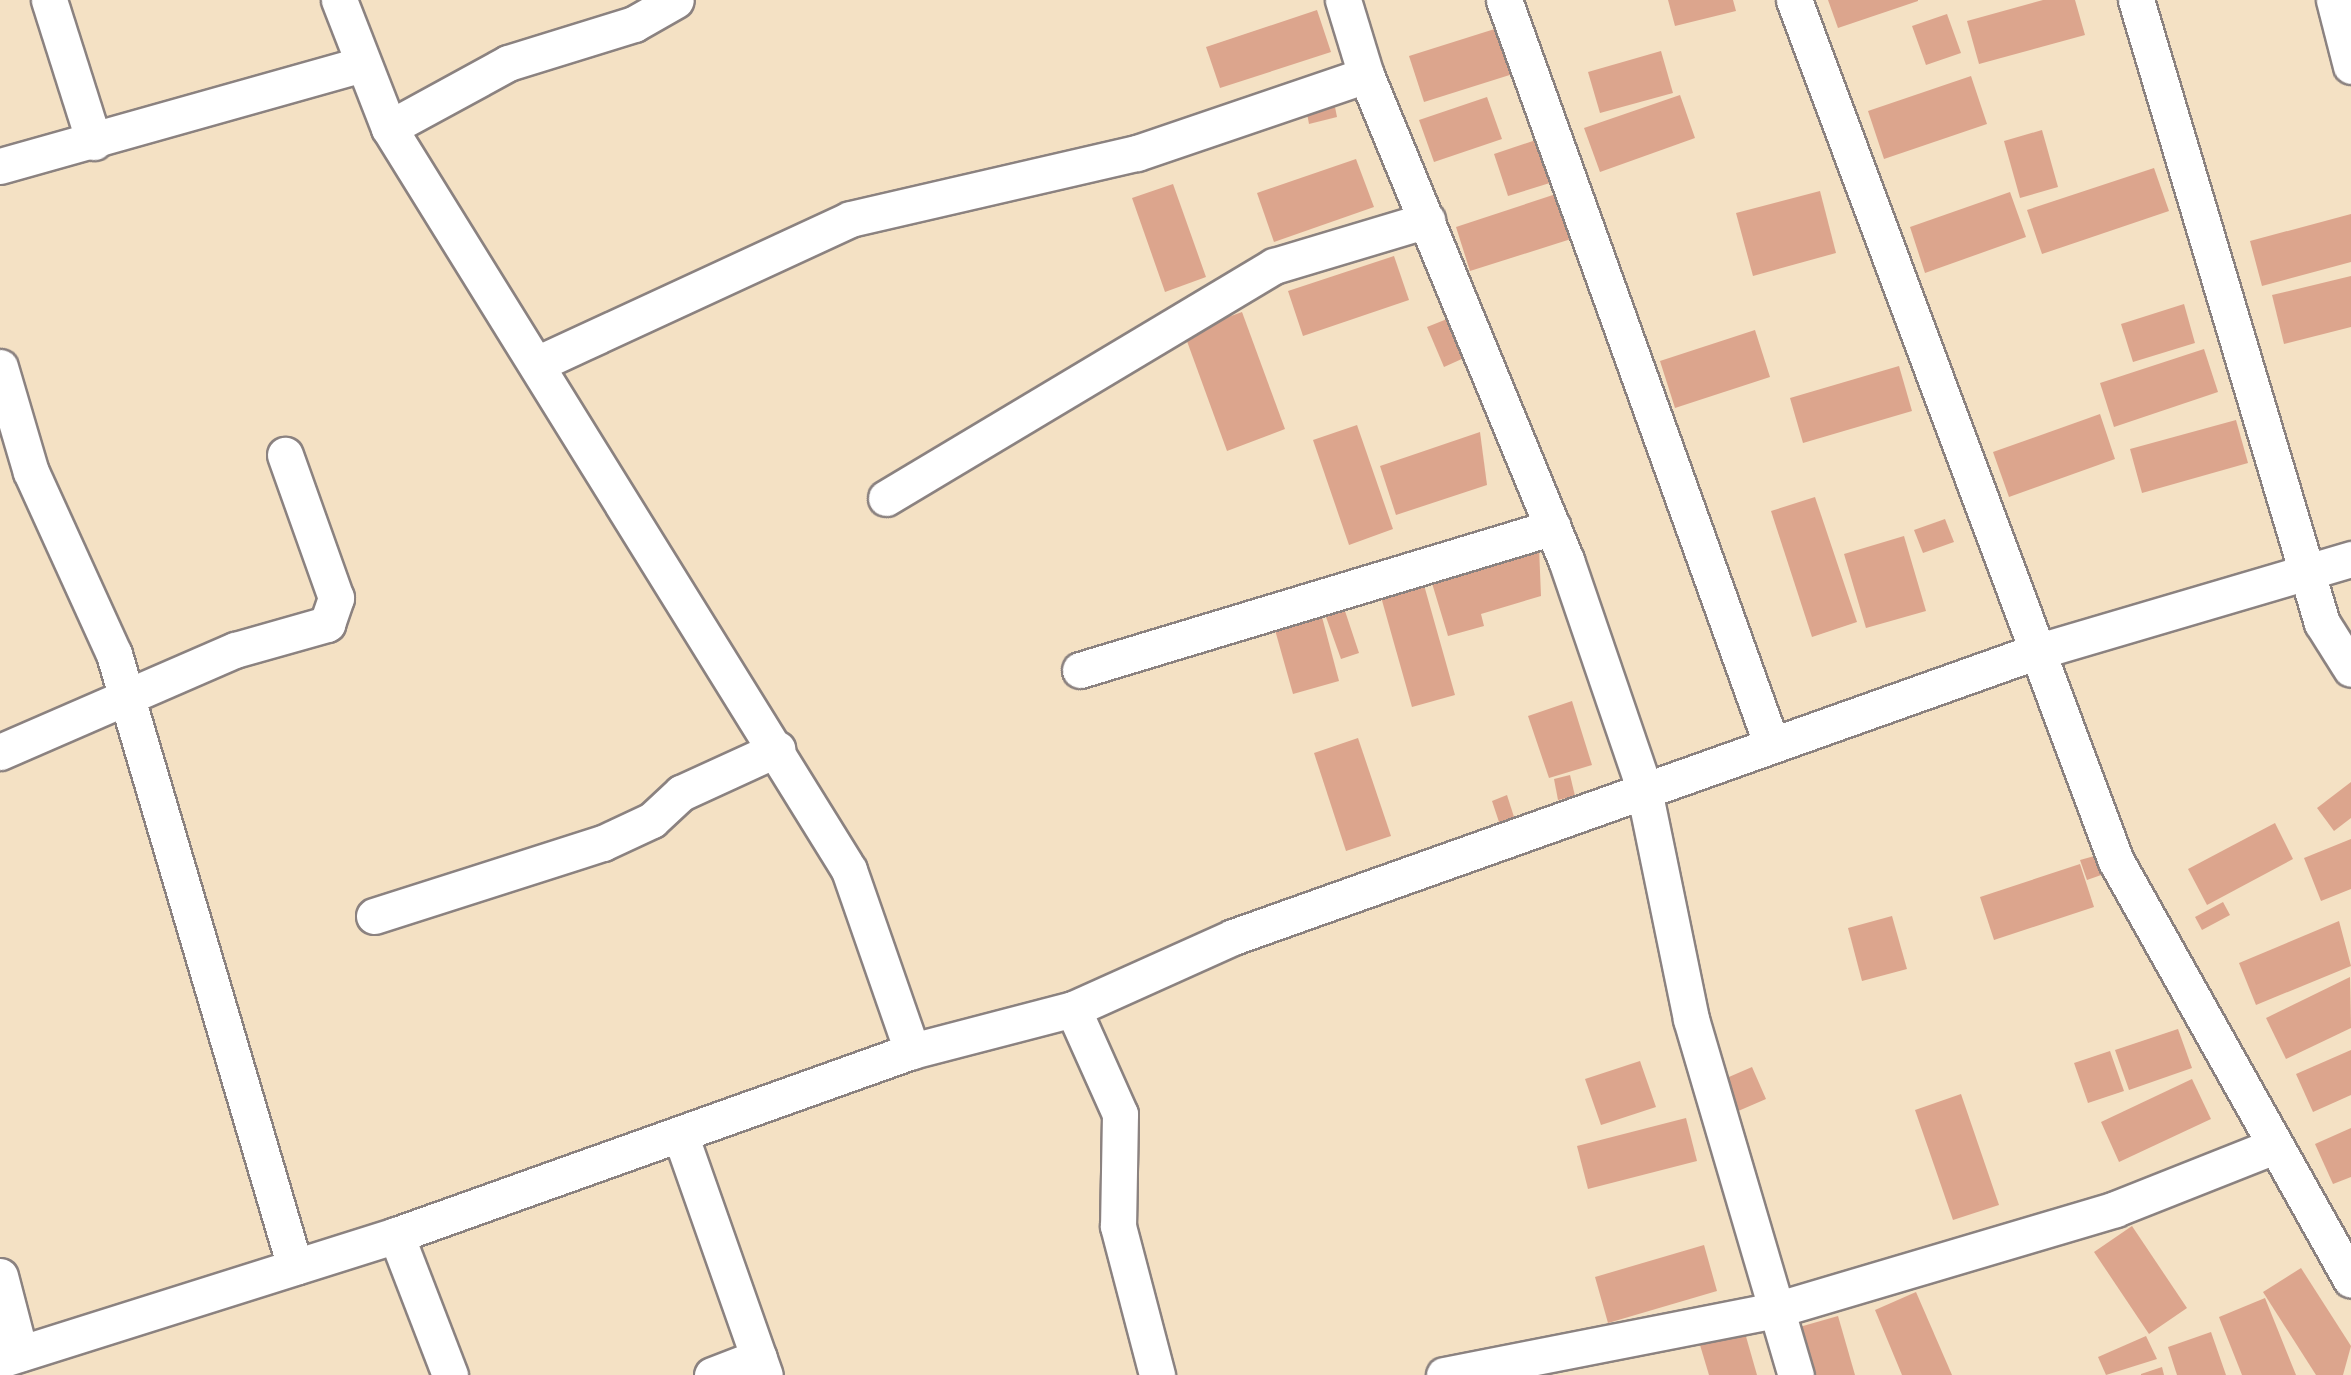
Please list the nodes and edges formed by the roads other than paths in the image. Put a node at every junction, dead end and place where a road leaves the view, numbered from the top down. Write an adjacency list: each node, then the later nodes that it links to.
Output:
1 (49, 0): 13 (street)
2 (339, 0): 9 (street)
3 (676, 0): 12 (street)
4 (1343, 0): 11 (street)
5 (1504, 0): 27 (street)
6 (1794, 0): 23 (street)
7 (2136, 0): 22 (street)
8 (2334, 0): 10 (street)
9 (362, 64): 12 (street); 13 (street)
10 (2351, 66)
11 (1366, 75): 15 (street); 16 (street)
12 (389, 128): 16 (street)
13 (94, 142): 14 (street)
14 (0, 166)
15 (1427, 220): 19 (street); 20 (street)
16 (539, 363): 28 (street)
17 (0, 366): 26 (street)
18 (285, 456): 26 (street)
19 (886, 498)
20 (1553, 526): 25 (street); 30 (street)
21 (2351, 559): 22 (street)
22 (2306, 574): 23 (street); 24 (street)
23 (2032, 653): 27 (street); 35 (street)
24 (2351, 669)
25 (1080, 670)
26 (126, 698): 29 (street); 37 (street)
27 (1771, 743): 30 (street)
28 (777, 749): 31 (street); 33 (street)
29 (0, 752)
30 (1643, 786): 32 (street); 40 (street)
31 (374, 916)
32 (1073, 1008): 33 (street); 45 (street)
33 (912, 1050): 34 (street)
34 (681, 1137): 36 (street); 42 (street)
35 (2274, 1146): 39 (street); 40 (street)
36 (396, 1235): 37 (street); 43 (street)
37 (295, 1267): 41 (street)
38 (0, 1276): 41 (street)
39 (2351, 1279)
40 (1774, 1310): 46 (street); 47 (street)
41 (10, 1356)
42 (762, 1366): 44 (street)
43 (450, 1375)
44 (712, 1375)
45 (1157, 1375)
46 (1444, 1375)
47 (1796, 1375)

